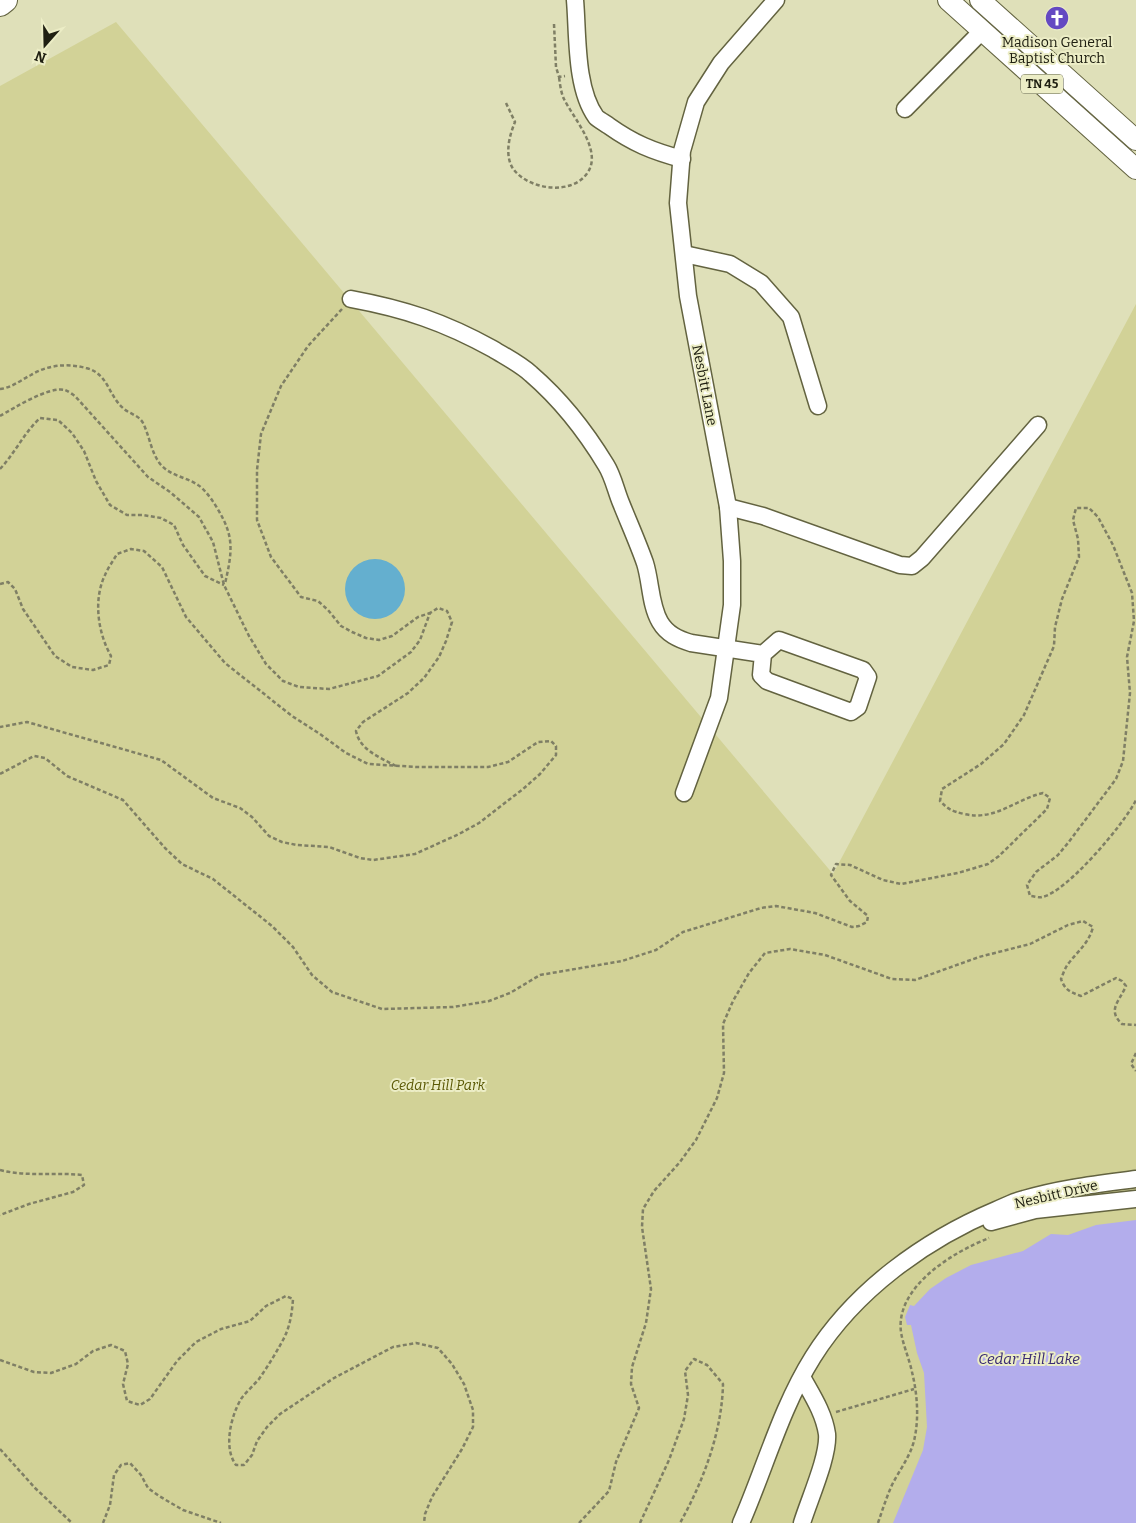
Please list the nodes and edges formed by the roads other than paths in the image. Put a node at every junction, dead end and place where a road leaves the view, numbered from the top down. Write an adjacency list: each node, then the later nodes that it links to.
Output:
1 (5, 0): 6 (highway)
2 (575, 0): 10 (street)
3 (776, 0): 10 (street, Nesbitt Lane)
4 (948, 0): 7 (main road, TN 45)
5 (980, 0): 9 (main road, TN 45)
6 (0, 4)
7 (982, 31): 8 (street); 11 (main road, TN 45)
8 (905, 109)
9 (1136, 140)
10 (682, 159): 12 (street, Nesbitt Lane)
11 (1136, 169)
12 (684, 254): 14 (street); 16 (street, Nesbitt Lane)
13 (351, 298): 17 (street)
14 (818, 406)
15 (1038, 425): 16 (street)
16 (728, 507): 17 (street, Nesbitt Lane)
17 (727, 648): 18 (street); 19 (street, Nesbitt Lane)
18 (763, 654): 18 (street)
19 (684, 793)
20 (1136, 1179): 22 (street, Nesbitt Drive)
21 (1136, 1199): 22 (street, Nesbitt Drive)
22 (926, 1247): 23 (street, Nesbitt Drive)
23 (802, 1377): 24 (street, Nesbitt Drive); 25 (street)
24 (741, 1523)
25 (802, 1523)

